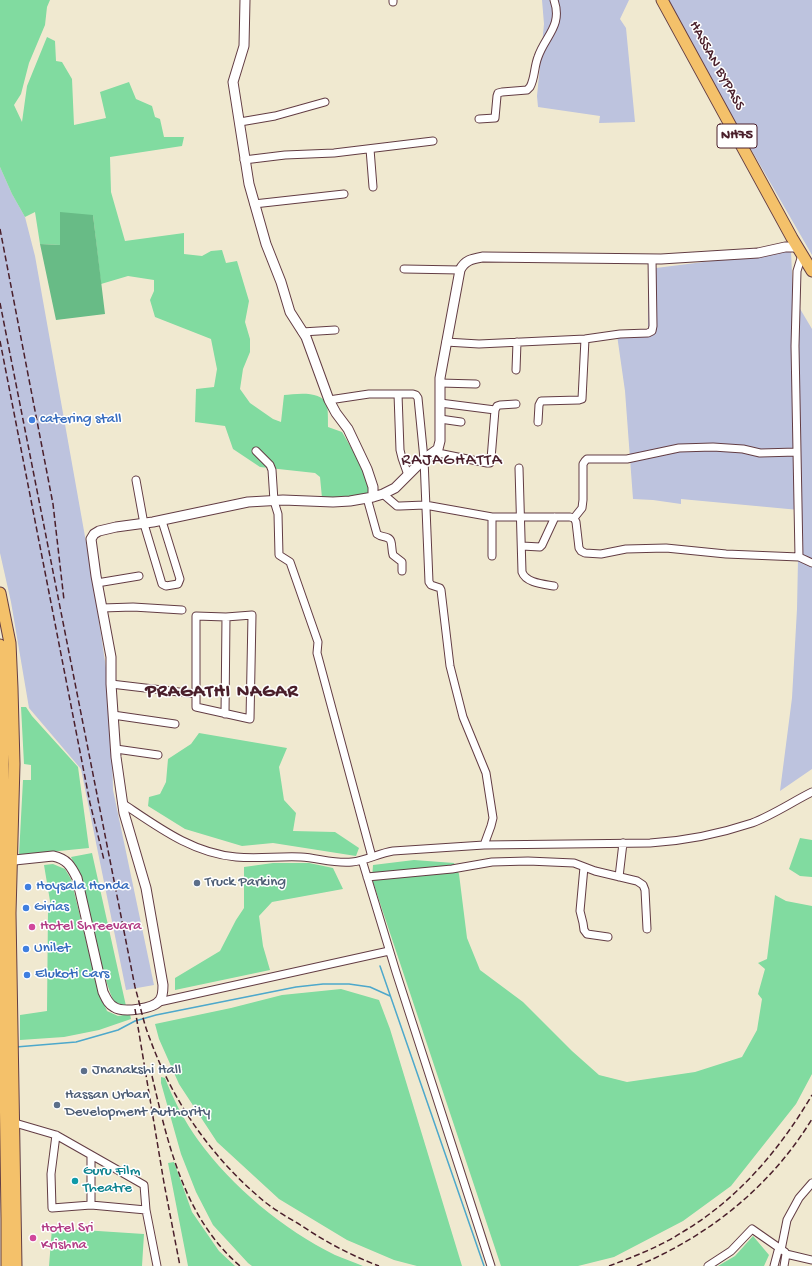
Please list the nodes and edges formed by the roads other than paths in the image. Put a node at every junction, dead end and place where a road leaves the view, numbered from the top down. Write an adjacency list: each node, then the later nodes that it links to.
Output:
1 (245, 0): 6 (street)
2 (554, 0): 5 (street)
3 (662, 0): 13 (main road, HASSAN BYPASS / NH75)
4 (325, 102): 6 (street)
5 (479, 119)
6 (240, 122): 9 (street)
7 (433, 141): 8 (street)
8 (370, 149): 9 (street); 10 (street)
9 (244, 160): 12 (street)
10 (373, 187)
11 (344, 194): 12 (street)
12 (254, 204): 19 (street)
13 (800, 251): 14 (street); 17 (main road, HASSAN BYPASS / NH75); 36 (street)
14 (652, 259): 16 (street); 20 (street)
15 (404, 269): 16 (street)
16 (460, 270): 21 (street)
17 (812, 271)
18 (335, 330): 19 (street)
19 (302, 332): 27 (street)
20 (585, 339): 22 (street); 33 (street)
21 (446, 342): 22 (street); 24 (street)
22 (517, 342): 23 (street)
23 (516, 370)
24 (440, 383): 25 (street); 28 (street)
25 (476, 384)
26 (398, 394): 27 (street); 37 (street); 39 (street)
27 (329, 400): 42 (street)
28 (440, 403): 30 (street); 31 (street)
29 (516, 404): 30 (street)
30 (495, 410): 35 (street)
31 (440, 420): 32 (street); 35 (street)
32 (461, 422)
33 (538, 422)
34 (256, 451): 43 (street)
35 (433, 452): 37 (street)
36 (797, 452): 48 (street); 53 (street)
37 (424, 459): 39 (street); 44 (street)
38 (519, 468): 47 (street)
39 (408, 474): 41 (street)
40 (136, 480): 50 (street)
41 (383, 494): 42 (street); 44 (street)
42 (370, 498): 43 (street); 55 (street)
43 (274, 501): 49 (street); 78 (street)
44 (425, 506): 45 (street); 77 (street)
45 (492, 517): 47 (street); 52 (street)
46 (555, 517): 47 (street); 48 (street); 51 (street)
47 (520, 518): 51 (street)
48 (574, 518): 53 (street)
49 (162, 520): 50 (street); 50 (street)
50 (144, 524): 57 (street)
51 (522, 546): 58 (street)
52 (492, 556)
53 (799, 557): 54 (street)
54 (812, 562)
55 (402, 571)
56 (139, 576): 57 (street)
57 (97, 582): 60 (street)
58 (554, 586)
59 (0, 593): 72 (main road)
60 (102, 608): 61 (street); 65 (street)
61 (182, 610)
62 (226, 617): 66 (street); 67 (street); 67 (street)
63 (0, 645): 64 (main road)
64 (1, 666): 72 (main road)
65 (111, 684): 66 (street); 68 (street)
66 (196, 694): 67 (street)
67 (225, 714)
68 (113, 715): 69 (street); 70 (street)
69 (175, 724)
70 (116, 749): 71 (street); 74 (street)
71 (158, 755)
72 (5, 787): 75 (main road); 80 (main road)
73 (812, 792): 76 (street)
74 (122, 803): 79 (street); 88 (street)
75 (1, 836): 80 (main road)
76 (623, 843): 77 (street); 82 (street)
77 (484, 845): 78 (street)
78 (372, 857): 79 (street)
79 (362, 860): 83 (street)
80 (6, 861): 84 (main road); 88 (street)
81 (584, 866): 82 (street); 83 (street); 86 (street)
82 (619, 876): 85 (street)
83 (367, 877): 87 (street)
84 (4, 883): 89 (main road); 90 (main road)
85 (647, 929)
86 (608, 938)
87 (390, 951): 88 (street); 103 (street)
88 (159, 1002)
89 (2, 1022): 90 (main road)
90 (9, 1033): 91 (main road)
91 (7, 1063): 92 (main road); 98 (main road)
92 (15, 1123): 93 (street); 98 (main road)
93 (56, 1135): 94 (street); 96 (street)
94 (90, 1156): 96 (street); 97 (street)
95 (812, 1183): 99 (street)
96 (91, 1205): 97 (street)
97 (146, 1210): 102 (street)
98 (8, 1218): 101 (main road)
99 (784, 1252): 100 (street); 104 (street); 105 (street); 106 (street)
100 (812, 1260)
101 (9, 1265)
102 (157, 1266)
103 (491, 1266)
104 (708, 1266)
105 (774, 1266)
106 (784, 1266)

